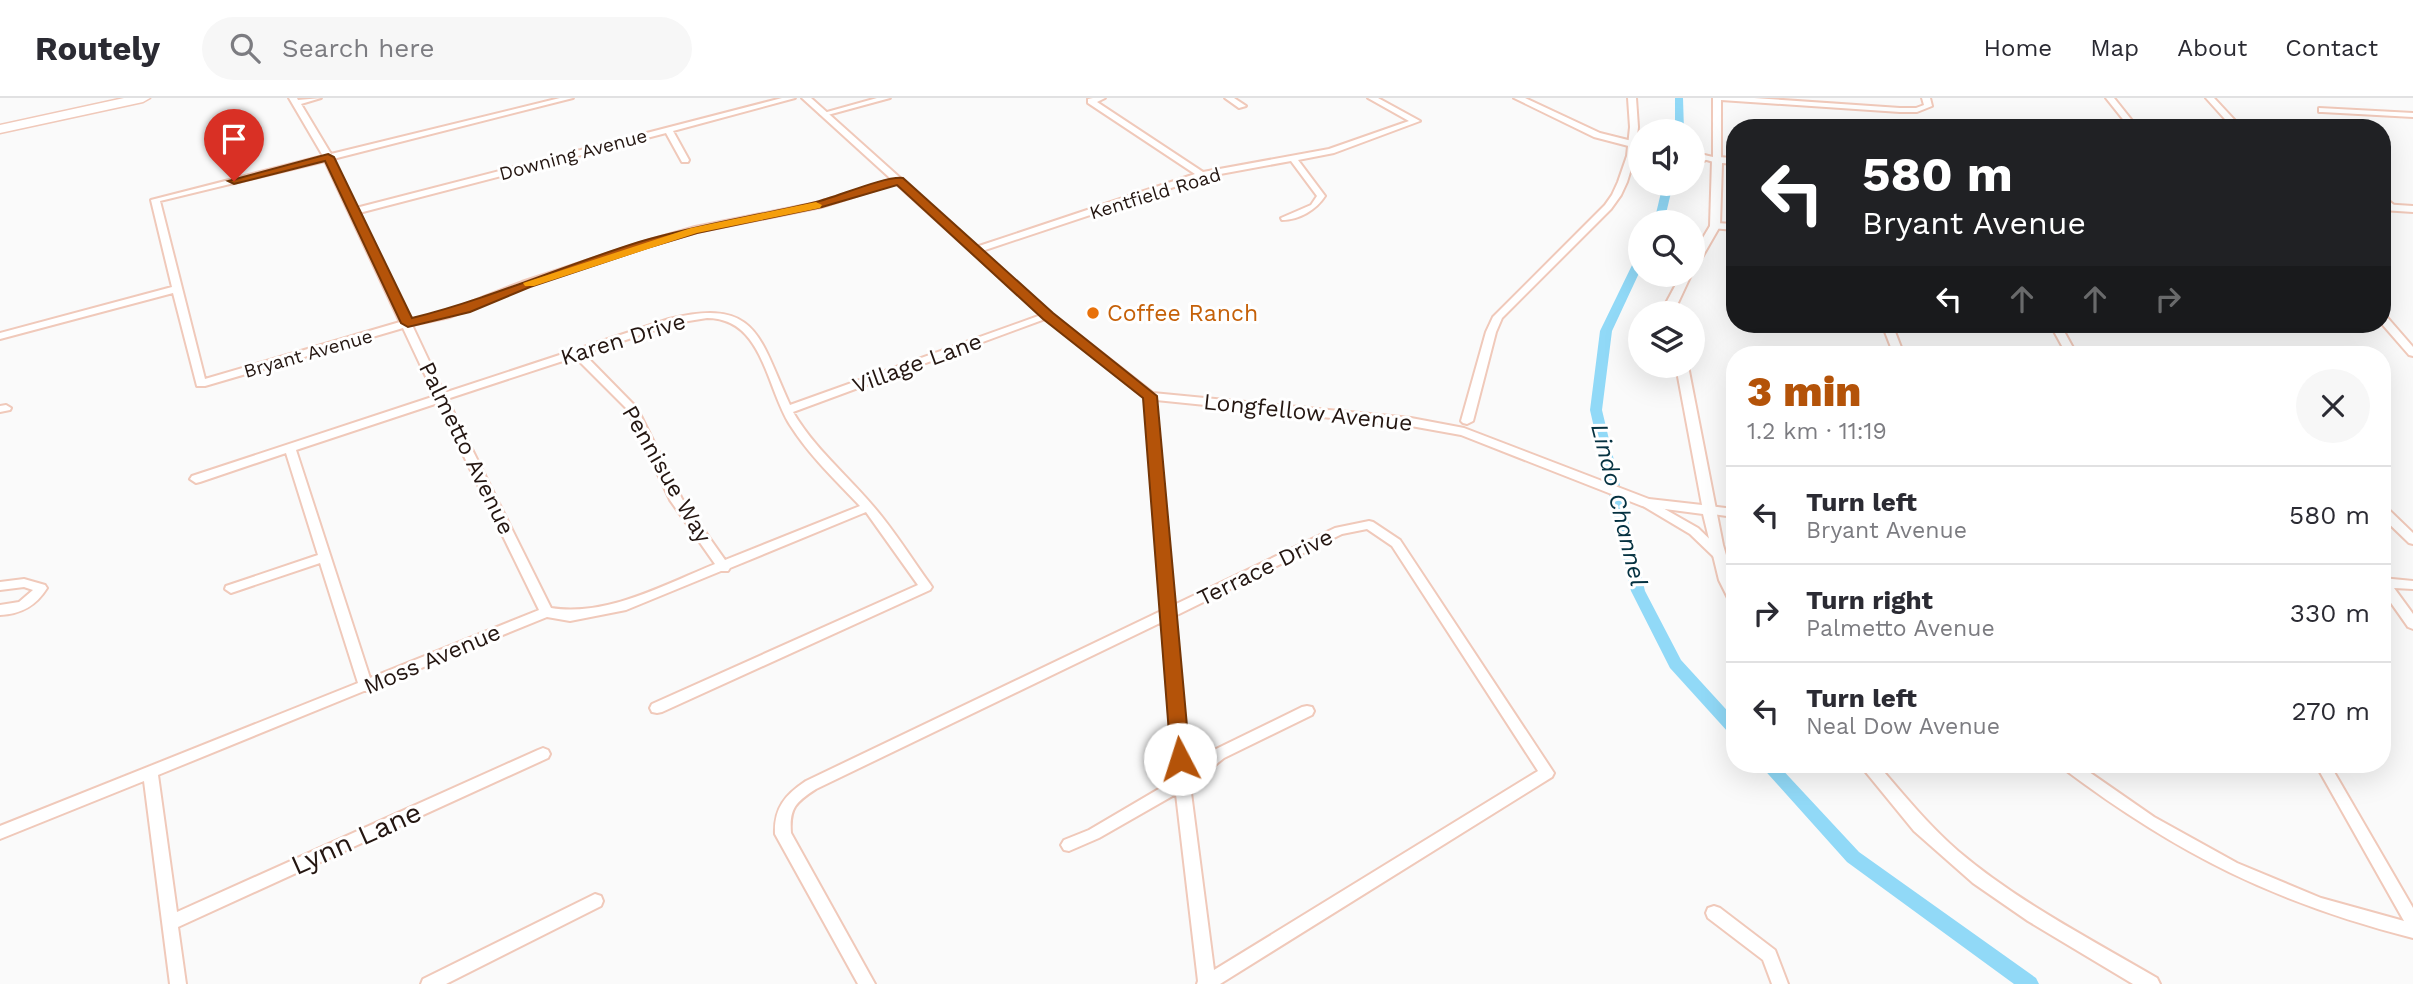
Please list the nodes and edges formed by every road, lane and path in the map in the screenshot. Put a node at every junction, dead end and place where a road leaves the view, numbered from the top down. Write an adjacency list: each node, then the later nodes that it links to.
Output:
1 (107, 98): 25 (highway)
2 (143, 98): 26 (highway)
3 (317, 98): 17 (street)
4 (569, 98): 29 (street)
5 (791, 98): 27 (street, Downing Avenue)
6 (806, 98): 20 (street)
7 (886, 98): 20 (street)
8 (1101, 98): 36 (street)
9 (1228, 98): 18 (street)
10 (1372, 98): 32 (street, Kentfield Road)
11 (1518, 98): 28 (street)
12 (1632, 98): 22 (street)
13 (1718, 98): 14 (street); 33 (street)
14 (1926, 98)
15 (2110, 98): 23 (street)
16 (2210, 98): 24 (street)
17 (294, 100): 29 (street, Palmetto Avenue)
18 (1242, 106)
19 (2322, 110): 21 (street)
20 (824, 114): 37 (street)
21 (2413, 115)
22 (1634, 119)
23 (2127, 119)
24 (2230, 119)
25 (0, 121)
26 (0, 129)
27 (668, 129): 31 (street); 40 (street, Downing Avenue)
28 (1628, 144)
29 (328, 157): 40 (street, Palmetto Avenue); 46 (street)
30 (1705, 158): 33 (street)
31 (685, 160)
32 (1294, 160): 36 (street, Kentfield Road); 41 (street)
33 (1717, 160): 34 (street); 42 (street)
34 (1726, 161)
35 (1628, 170): 58 (street)
36 (1202, 175): 45 (street, Kentfield Road)
37 (899, 181): 45 (street); 48 (street, Bryant Avenue)
38 (2391, 208): 39 (street)
39 (2413, 209)
40 (355, 211): 48 (street, Palmetto Avenue)
41 (1285, 218)
42 (1715, 226): 43 (street); 44 (street)
43 (1726, 227)
44 (1705, 243)
45 (976, 250): 47 (street)
46 (176, 289): 50 (street); 54 (street)
47 (1048, 316): 55 (street); 57 (street, Village Lane)
48 (408, 323): 54 (street, Bryant Avenue); 56 (street, Palmetto Avenue)
49 (2391, 328): 52 (street)
50 (0, 336)
51 (577, 353): 56 (street, Karen Drive); 57 (street, Karen Drive); 69 (street, Pennisue Way)
52 (2413, 353)
53 (1684, 378): 63 (street)
54 (201, 384)
55 (1150, 396): 58 (street, Longfellow Avenue); 78 (street)
56 (441, 398): 59 (street, Karen Drive); 77 (street, Palmetto Avenue)
57 (786, 410): 62 (street, Karen Drive)
58 (1466, 427): 61 (street, Longfellow Avenue)
59 (290, 448): 60 (street, Karen Drive); 68 (street)
60 (196, 479)
61 (1647, 503): 63 (street, Longfellow Avenue); 67 (street)
62 (868, 508): 69 (street, Moss Avenue); 81 (street, Karen Drive)
63 (1709, 510): 64 (street); 67 (street)
64 (1726, 512)
65 (2391, 519): 66 (street)
66 (2413, 541)
67 (1718, 555): 70 (street)
68 (325, 557): 74 (street); 80 (street)
69 (724, 568): 77 (street, Moss Avenue)
70 (1726, 580)
71 (2391, 583): 72 (street)
72 (2413, 585)
73 (0, 586): 76 (street)
74 (231, 589)
75 (2391, 593): 79 (street)
76 (0, 610)
77 (546, 611): 80 (street, Moss Avenue)
78 (1168, 614): 88 (street); 96 (street, Terrace Drive); 99 (street, Terrace Drive)
79 (2413, 625)
80 (366, 687): 84 (street, Moss Avenue)
81 (657, 708)
82 (1307, 711): 88 (street)
83 (543, 754): 93 (street, Lynn Lane)
84 (150, 772): 89 (street, Moss Avenue); 93 (street)
85 (1875, 773): 101 (street)
86 (2080, 773): 95 (street)
87 (2328, 773): 94 (street)
88 (1182, 783): 90 (street); 96 (street)
89 (0, 833)
90 (1069, 845)
91 (595, 901): 98 (street)
92 (1714, 913): 100 (street)
93 (170, 923): 97 (street)
94 (2413, 923)
95 (2413, 931)
96 (1206, 983)
97 (178, 984)
98 (429, 984)
99 (867, 984)
100 (1780, 984)
101 (2150, 984)

